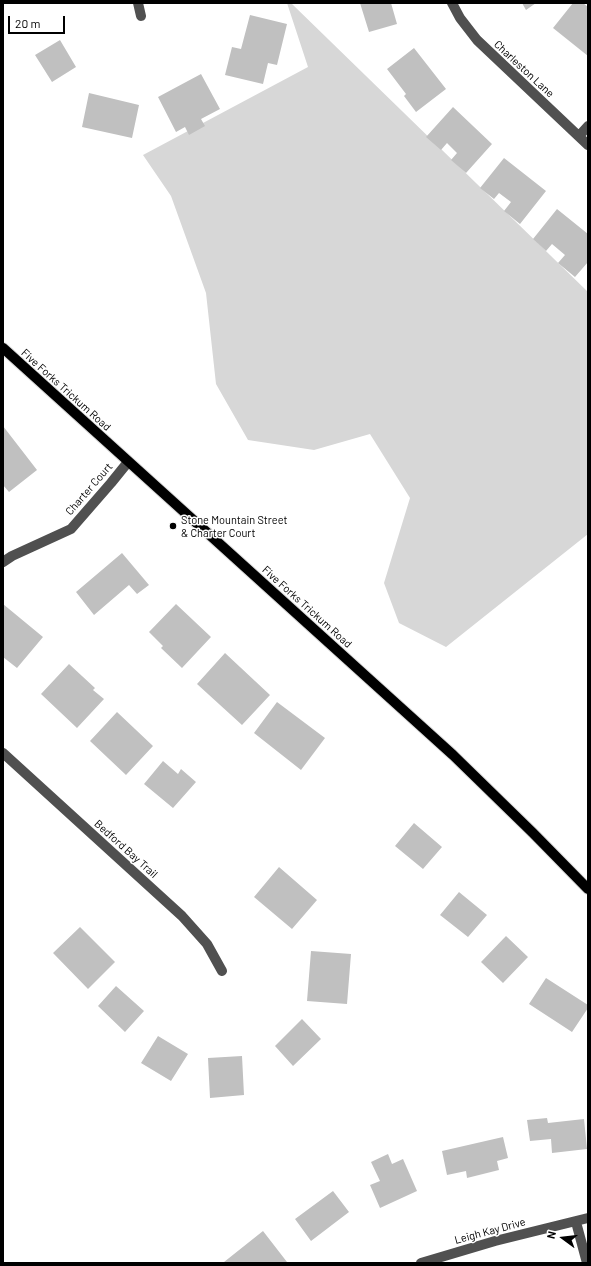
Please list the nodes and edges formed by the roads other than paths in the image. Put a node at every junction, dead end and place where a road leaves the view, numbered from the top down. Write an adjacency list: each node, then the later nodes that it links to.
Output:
1 (138, 3): 3 (street)
2 (452, 3): 5 (street, Charleston Lane)
3 (141, 16)
4 (588, 126): 5 (street)
5 (578, 136): 6 (street, Charleston Lane)
6 (588, 145)
7 (3, 348): 8 (main road, Five Forks Trickum Road)
8 (128, 462): 9 (street, Charter Court); 11 (main road, Five Forks Trickum Road)
9 (3, 562)
10 (3, 753): 12 (street, Bedford Bay Trail)
11 (588, 889)
12 (222, 972)
13 (588, 1218): 14 (street, Leigh Kay Drive)
14 (576, 1222): 15 (street, Leigh Kay Drive); 16 (street)
15 (421, 1263)
16 (587, 1263)

